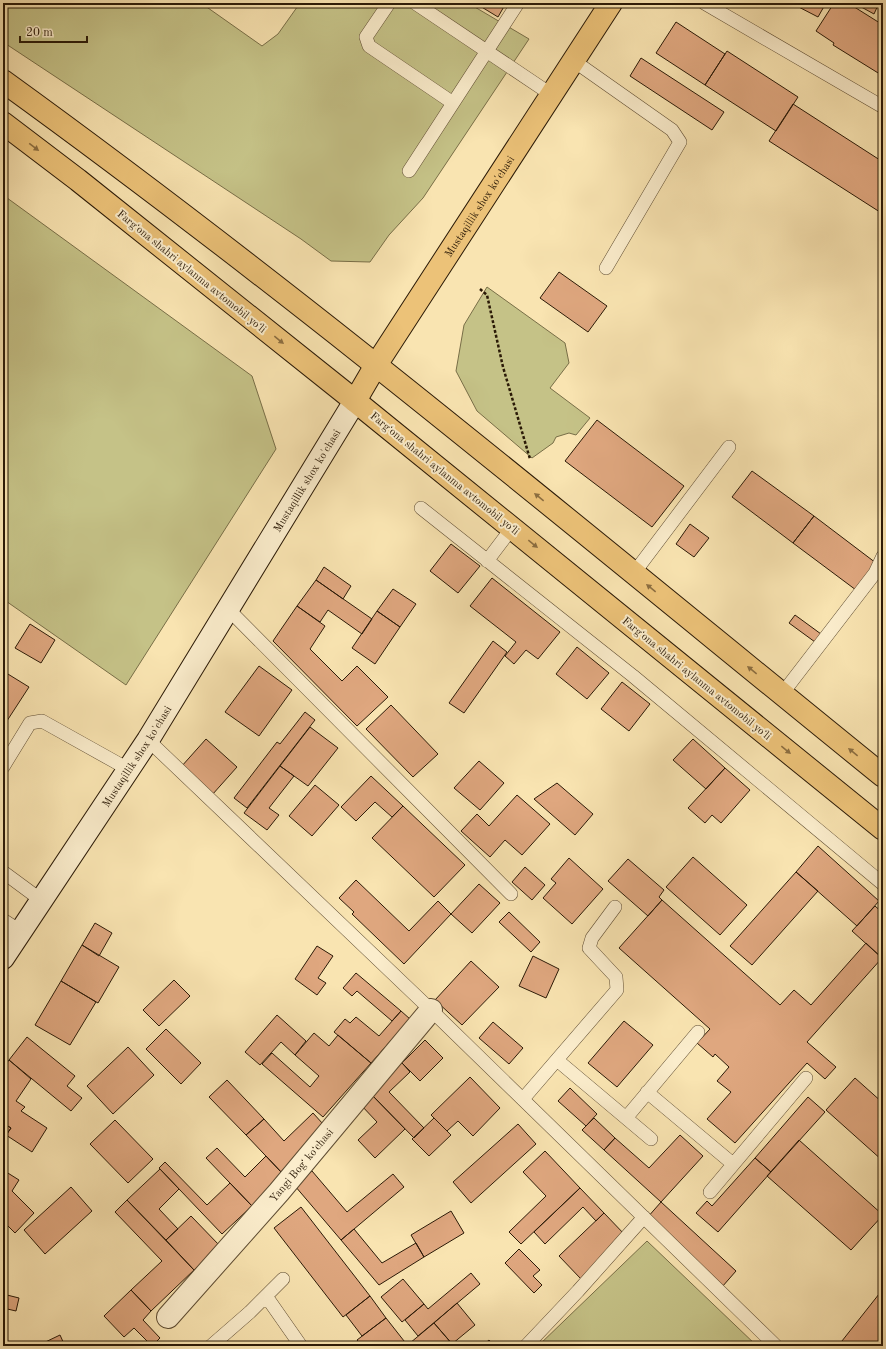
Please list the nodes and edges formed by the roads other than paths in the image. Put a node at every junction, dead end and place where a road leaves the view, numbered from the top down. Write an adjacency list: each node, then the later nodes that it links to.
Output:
1 (389, 3): 10 (lane)
2 (416, 3): 6 (lane)
3 (518, 3): 6 (lane)
4 (611, 3): 7 (main road, Mustaqillik shox ko'chasi)
5 (704, 3): 11 (lane)
6 (487, 52): 9 (lane); 10 (lane)
7 (574, 61): 9 (main road, Mustaqillik shox ko'chasi); 14 (lane)
8 (3, 81): 15 (main road)
9 (552, 95): 15 (main road, Mustaqillik shox ko'chasi)
10 (454, 103): 13 (lane)
11 (883, 107)
12 (3, 123): 16 (main road, Fargʻona shahri aylanma avtomobil yoʻli, one-way to 16)
13 (409, 171)
14 (606, 268)
15 (376, 365): 16 (main road, Mustaqillik shox ko'chasi); 22 (main road, one-way to 15)
16 (355, 401): 19 (main road, Fargʻona shahri aylanma avtomobil yoʻli); 23 (main road, Mustaqillik shox ko'chasi)
17 (729, 447): 22 (lane)
18 (420, 508): 21 (lane)
19 (512, 528): 21 (lane); 29 (main road, Fargʻona shahri aylanma avtomobil yoʻli, one-way to 29)
20 (883, 556): 24 (lane)
21 (487, 561): 31 (lane)
22 (634, 573): 24 (main road, one-way to 22)
23 (228, 609): 25 (main road, Mustaqillik shox ko'chasi); 32 (lane)
24 (782, 694): 28 (main road, one-way to 24)
25 (148, 740): 27 (main road, Mustaqillik shox ko'chasi); 37 (lane)
26 (3, 767): 27 (lane)
27 (128, 769): 33 (main road, Mustaqillik shox ko'chasi)
28 (883, 776)
29 (883, 829)
30 (3, 872): 33 (lane)
31 (883, 884)
32 (511, 894)
33 (41, 900): 35 (main road, Mustaqillik shox ko'chasi)
34 (615, 907): 39 (lane)
35 (12, 926): 36 (main road, Mustaqillik shox ko'chasi)
36 (3, 958)
37 (431, 1010): 42 (lane); 50 (main road, Yangi Bogʻ koʻchasi)
38 (698, 1032): 41 (lane)
39 (557, 1060): 42 (lane); 43 (lane)
40 (806, 1078): 45 (lane)
41 (647, 1092): 43 (lane); 45 (lane)
42 (523, 1099): 47 (lane)
43 (626, 1118): 44 (lane)
44 (651, 1139)
45 (733, 1164): 46 (lane)
46 (710, 1192)
47 (644, 1217): 53 (lane); 54 (lane)
48 (283, 1279): 49 (lane)
49 (266, 1296): 51 (lane); 52 (lane)
50 (168, 1317)
51 (211, 1346)
52 (302, 1346)
53 (526, 1346)
54 (776, 1346)

